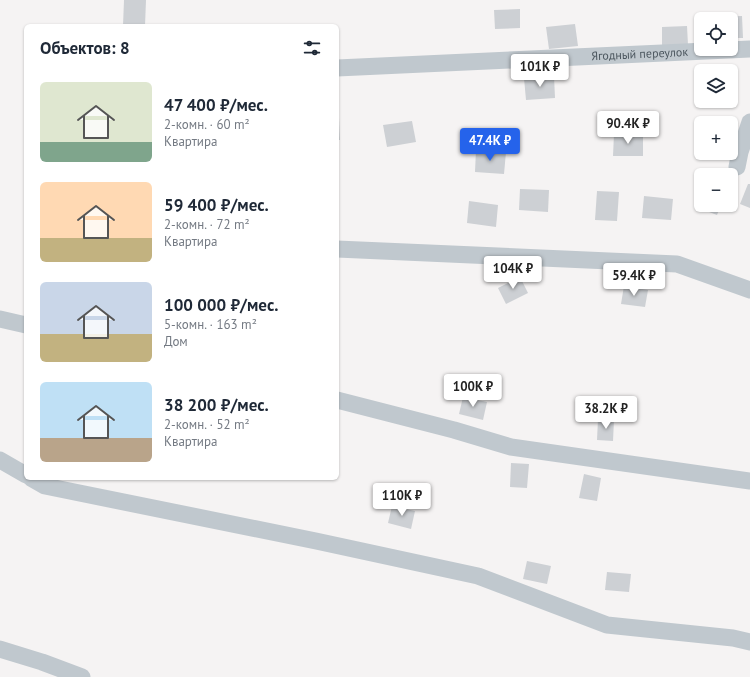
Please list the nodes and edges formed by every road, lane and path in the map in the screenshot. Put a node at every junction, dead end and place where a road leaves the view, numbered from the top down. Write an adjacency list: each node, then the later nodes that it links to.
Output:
1 (750, 49): 2 (street, Ягодный переулок)
2 (339, 68)
3 (750, 122): 4 (street)
4 (737, 167)
5 (339, 249): 6 (street)
6 (750, 290)
7 (0, 319): 8 (street)
8 (24, 325)
9 (339, 401): 13 (street)
10 (0, 460): 11 (street)
11 (24, 474)
12 (34, 480): 14 (street)
13 (750, 481)
14 (750, 642)
15 (0, 649): 16 (street)
16 (82, 677)

